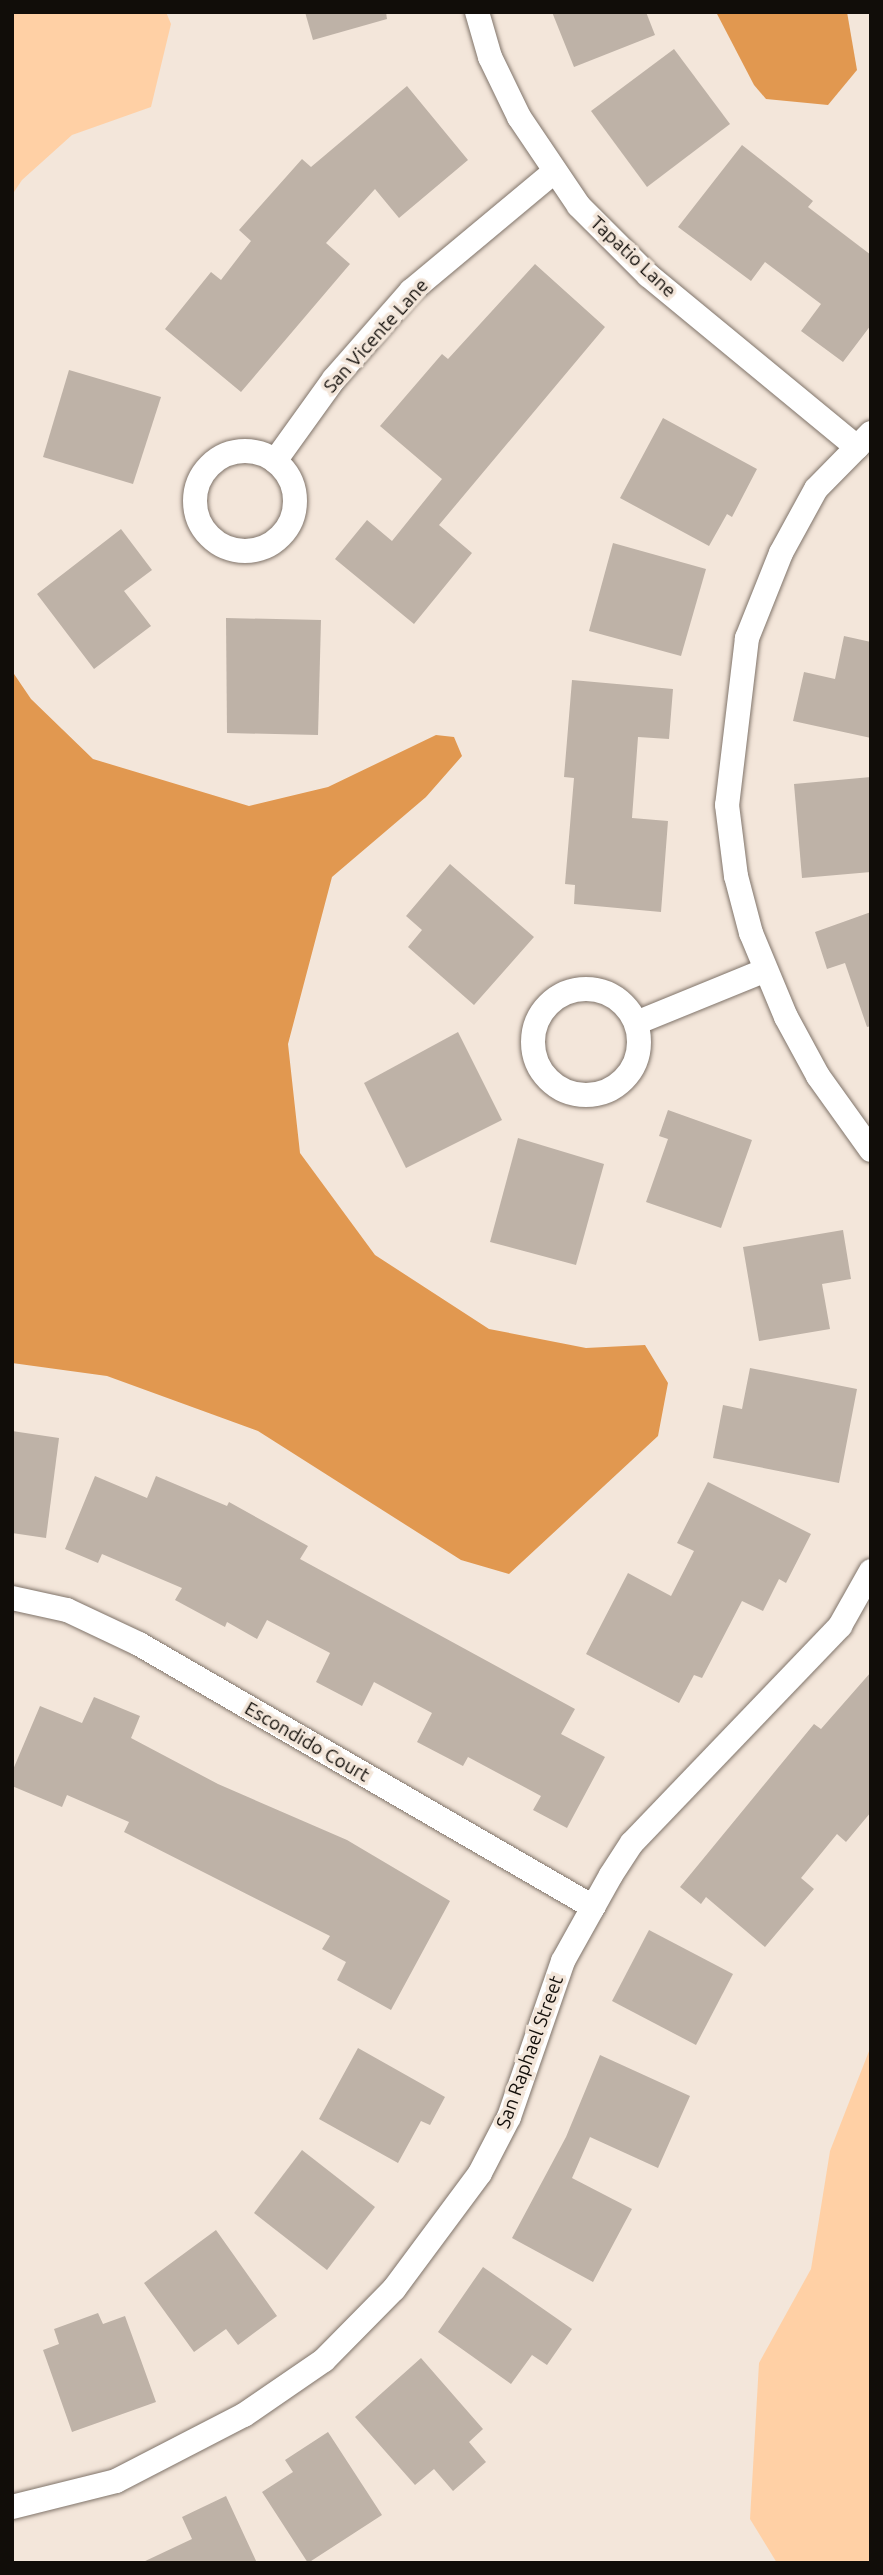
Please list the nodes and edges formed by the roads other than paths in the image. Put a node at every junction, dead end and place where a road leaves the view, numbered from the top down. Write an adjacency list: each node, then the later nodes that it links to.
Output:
1 (477, 12): 2 (street, Tapatio Lane)
2 (555, 171): 3 (street, Tapatio Lane); 4 (street, San Vicente Lane)
3 (864, 440): 5 (street)
4 (275, 461): 4 (street)
5 (766, 970): 6 (street); 7 (street)
6 (636, 1023): 6 (street)
7 (871, 1150)
8 (871, 1571): 10 (street, San Raphael Street)
9 (12, 1598): 10 (street, Escondido Court)
10 (593, 1907): 11 (street, San Raphael Street)
11 (12, 2507)

